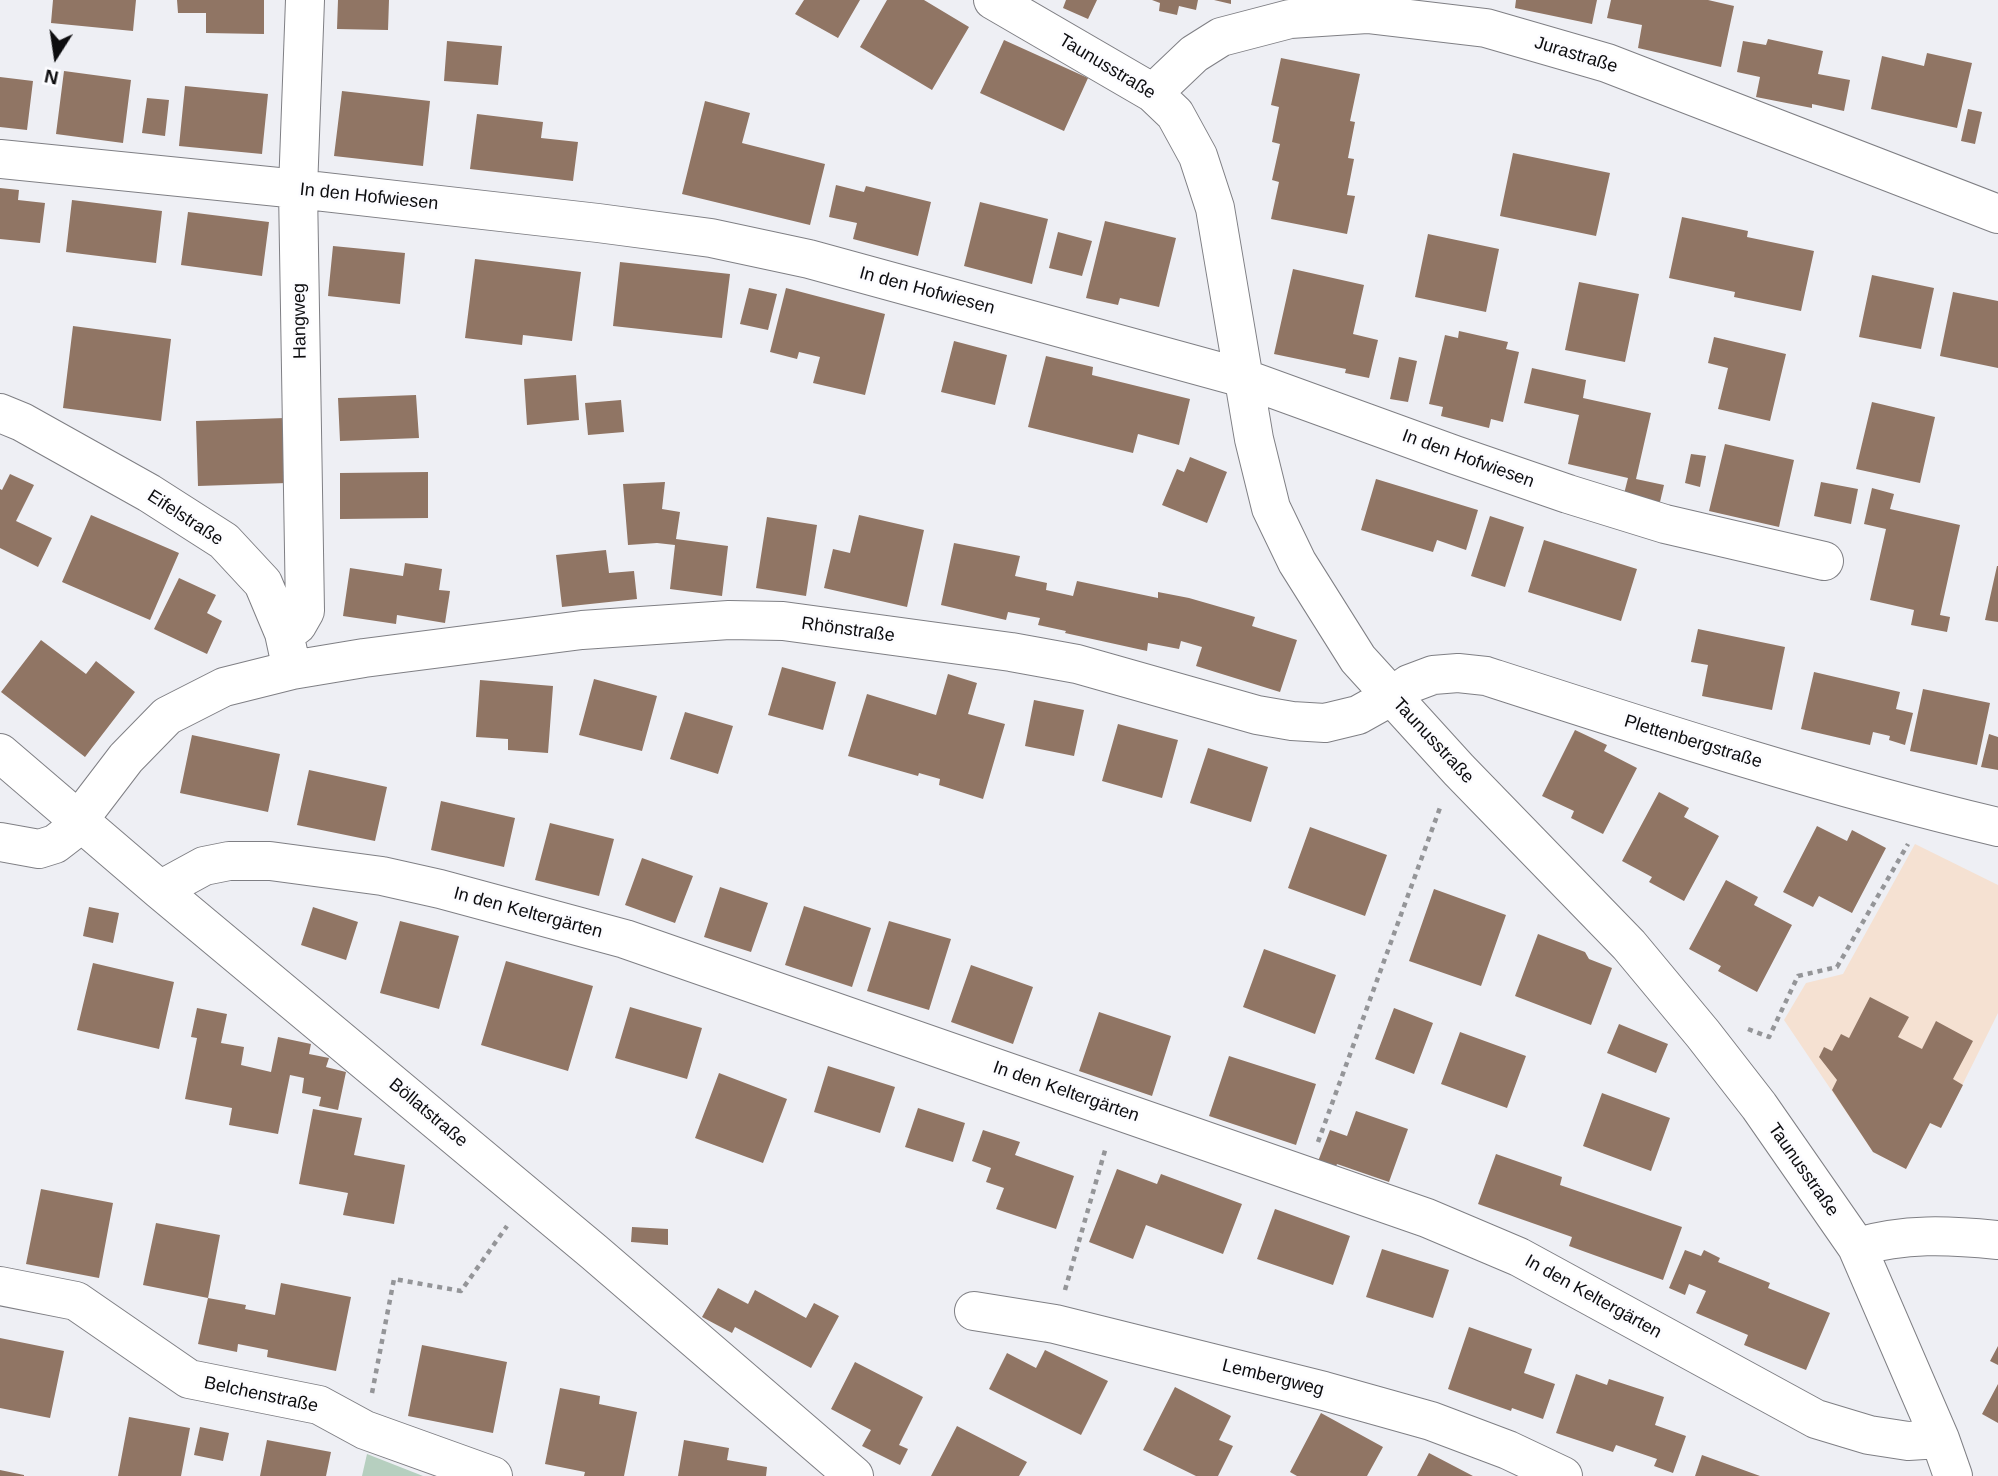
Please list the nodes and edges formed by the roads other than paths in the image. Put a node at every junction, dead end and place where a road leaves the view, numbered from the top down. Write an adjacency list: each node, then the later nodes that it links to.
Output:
1 (305, 0): 5 (street, Hangweg)
2 (993, 0): 3 (street, Taunusstraße)
3 (1153, 93): 6 (street, Jurastraße); 7 (street, Taunusstraße)
4 (0, 159): 5 (street, In den Hofwiesen)
5 (298, 189): 7 (street, In den Hofwiesen); 10 (street, Hangweg)
6 (1998, 214)
7 (1243, 378): 9 (street, In den Hofwiesen); 12 (street, Taunusstraße)
8 (0, 413): 10 (street, Eifelstraße)
9 (1824, 561)
10 (284, 633): 11 (street, Eifelstraße)
11 (292, 670): 12 (street, Rhönstraße); 14 (street)
12 (1392, 696): 15 (street, Plettenbergstraße); 19 (street, Taunusstraße)
13 (0, 752): 14 (street, Böllatstraße)
14 (78, 821): 16 (street); 17 (street, Böllatstraße)
15 (1998, 827)
16 (0, 842)
17 (160, 890): 22 (street, In den Keltergärten); 24 (street, Böllatstraße)
18 (1998, 1240): 19 (street)
19 (1857, 1247): 22 (street, Taunusstraße)
20 (0, 1286): 23 (street, Belchenstraße)
21 (974, 1311): 25 (street, Lembergweg)
22 (1940, 1439): 26 (street, Taunusstraße)
23 (493, 1476)
24 (853, 1476)
25 (1563, 1476)
26 (1953, 1476)

